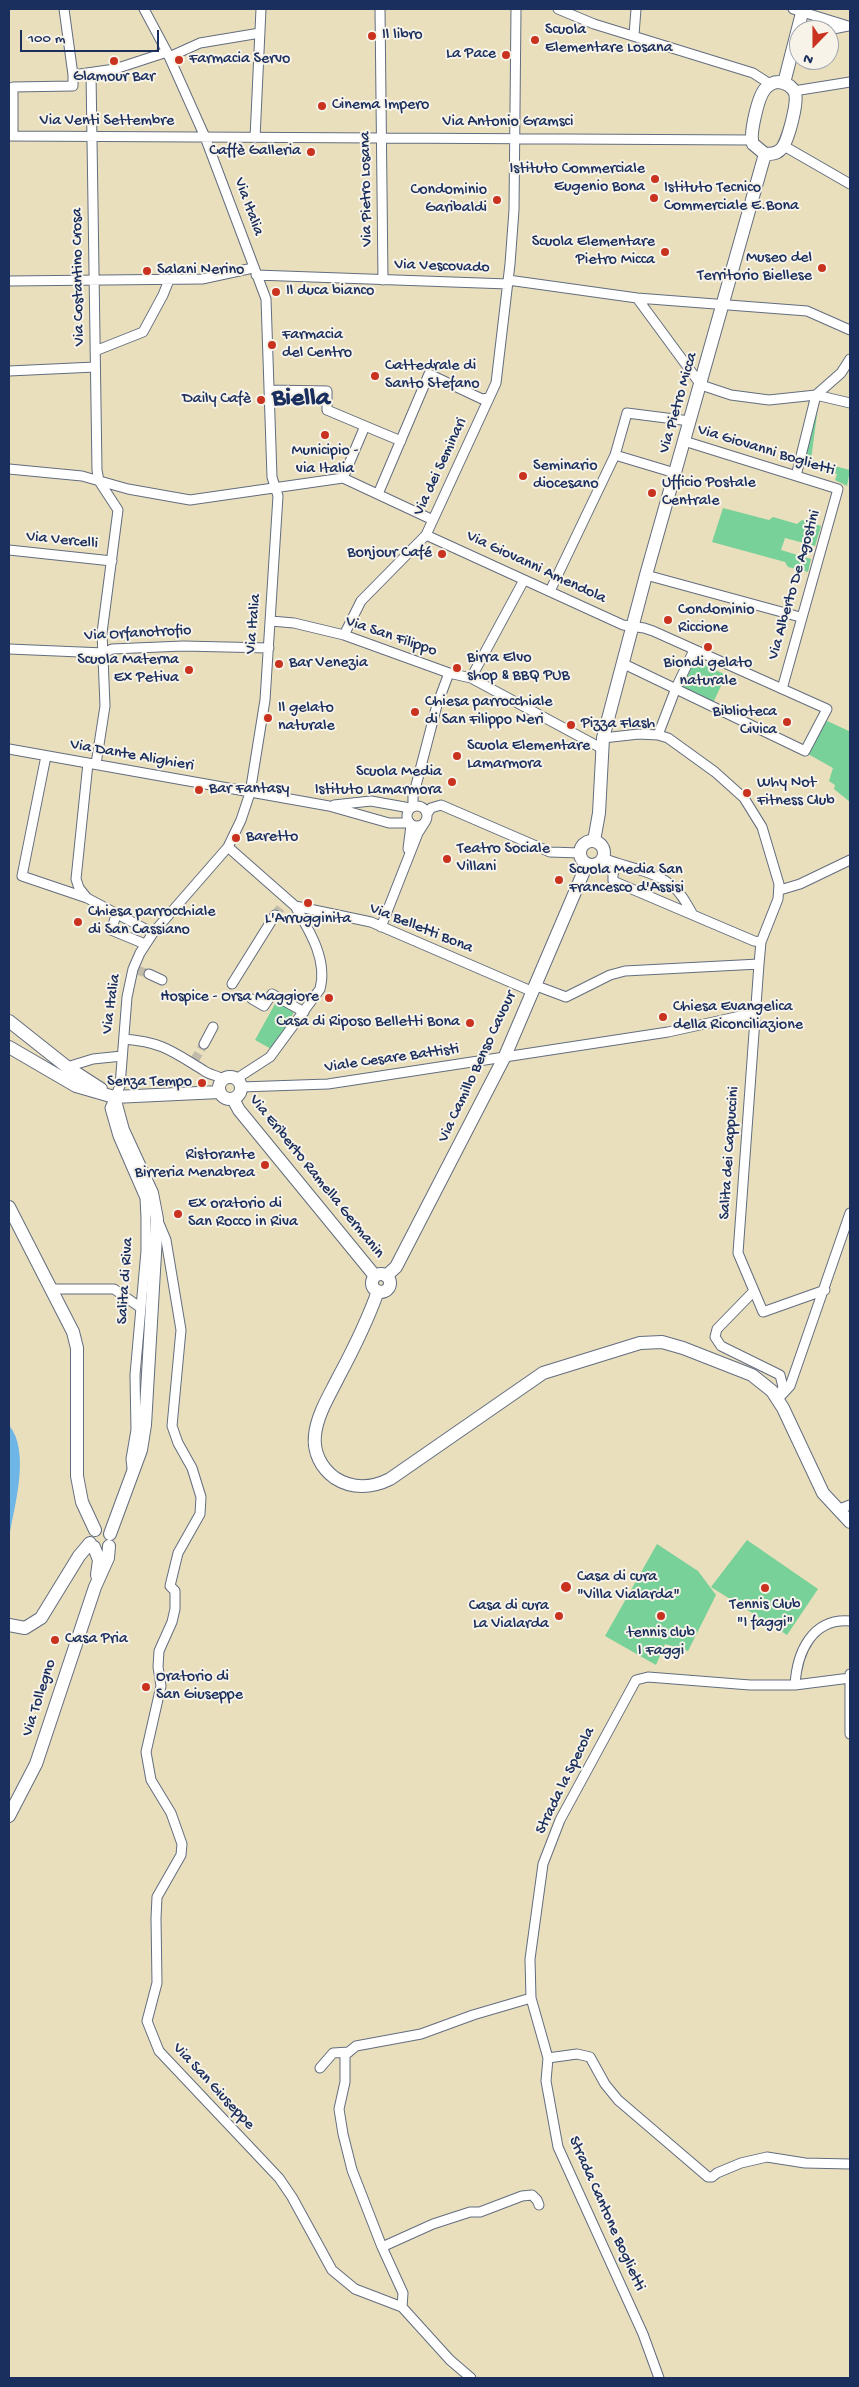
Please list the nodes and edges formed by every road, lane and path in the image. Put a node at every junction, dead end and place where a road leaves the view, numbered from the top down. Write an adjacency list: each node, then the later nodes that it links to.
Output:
1 (64, 9): 15 (street)
2 (144, 9): 12 (street, Via Italia)
3 (261, 9): 10 (street)
4 (380, 9): 24 (street, Via Pietro Losana)
5 (516, 9): 25 (street, Via dei Seminari)
6 (558, 9): 11 (street)
7 (636, 9): 11 (street)
8 (800, 10): 9 (street)
9 (850, 29)
10 (260, 33): 12 (street); 23 (street)
11 (634, 36): 18 (street)
12 (168, 55): 14 (street); 22 (street, Via Italia)
13 (789, 65): 17 (main road)
14 (91, 73): 15 (street); 21 (street, Via Costantino Crosa)
15 (73, 75): 20 (street)
16 (850, 82): 19 (street)
17 (784, 83): 18 (main road); 19 (main road)
18 (770, 84): 26 (main road)
19 (794, 92): 27 (main road)
20 (11, 136): 21 (street, Via Venti Settembre)
21 (92, 137): 22 (street, Via Venti Settembre); 34 (street, Via Costantino Crosa)
22 (205, 137): 23 (street, Via Antonio Gramsci); 30 (street, Via Italia)
23 (255, 138): 24 (street, Via Antonio Gramsci)
24 (380, 138): 25 (street, Via Antonio Gramsci); 32 (street, Via Pietro Losana)
25 (514, 138): 26 (street, Via Antonio Gramsci); 35 (street, Via dei Seminari)
26 (751, 140): 28 (main road)
27 (784, 146): 28 (main road); 29 (street)
28 (765, 154): 37 (main road, Via Pietro Micca)
29 (850, 184)
30 (255, 272): 31 (street, Via Vescovado); 32 (street, Via Vescovado); 44 (street, Via Italia)
31 (169, 280): 34 (street, Via Vescovado); 39 (street)
32 (383, 280): 35 (street, Via Vescovado)
33 (9, 281): 34 (street, Via Vescovado)
34 (94, 281): 39 (street, Via Costantino Crosa)
35 (508, 282): 36 (street, Via Vescovado); 46 (street, Via dei Seminari)
36 (636, 298): 37 (street, Via Vescovado); 43 (street)
37 (724, 306): 38 (street, Via Vescovado); 43 (main road, Via Pietro Micca)
38 (850, 330)
39 (95, 351): 41 (street, Via Costantino Crosa)
40 (850, 358): 45 (street)
41 (96, 367): 42 (street); 57 (street, Via Costantino Crosa)
42 (9, 370)
43 (702, 385): 45 (street); 48 (main road, Via Pietro Micca)
44 (269, 390): 49 (street); 58 (street, Via Italia)
45 (816, 395): 47 (street); 55 (street)
46 (489, 398): 50 (street); 61 (street, Via dei Seminari)
47 (850, 403)
48 (690, 421): 51 (main road, Via Pietro Micca); 52 (street)
49 (365, 426): 50 (street); 56 (street)
50 (401, 441): 60 (street)
51 (684, 441): 54 (main road, Via Pietro Micca); 55 (street, Via Giovanni Boglietti)
52 (615, 455): 54 (street); 67 (street)
53 (9, 469): 57 (street)
54 (675, 473): 65 (main road, Via Pietro Micca)
55 (796, 476): 59 (street, Via Giovanni Boglietti)
56 (343, 478): 58 (street); 60 (street)
57 (100, 481): 58 (street); 64 (street)
58 (274, 487): 69 (street, Via Italia)
59 (838, 489): 68 (street, Via Alberto De Agostini)
60 (378, 494): 61 (street)
61 (433, 520): 62 (street, Via dei Seminari)
62 (426, 535): 66 (street, Via Giovanni Amendola); 71 (street, Via dei Seminari)
63 (9, 550): 64 (street, Via Vercelli)
64 (112, 561): 75 (street)
65 (646, 575): 68 (street); 70 (main road, Via Pietro Micca)
66 (524, 580): 67 (street, Via Giovanni Amendola); 78 (street)
67 (550, 591): 70 (street, Via Giovanni Amendola)
68 (800, 616): 80 (street, Via Alberto De Agostini)
69 (271, 621): 71 (street, Via San Filippo); 72 (street, Via Italia)
70 (634, 628): 74 (street, Via Giovanni Amendola); 76 (main road, Via Pietro Micca)
71 (344, 635): 77 (street, Via San Filippo)
72 (269, 648): 75 (street, Via Orfanotrofio); 86 (street, Via Italia)
73 (9, 649): 75 (street, Via Orfanotrofio)
74 (694, 650): 79 (street); 80 (street, Via Giovanni Amendola)
75 (104, 653): 85 (street)
76 (624, 664): 79 (street); 82 (main road, Via Pietro Micca)
77 (449, 673): 78 (street, Via San Filippo); 88 (street)
78 (471, 678): 82 (street, Via San Filippo)
79 (676, 688): 80 (street, Via Giovanni Amendola); 81 (street)
80 (782, 689)
81 (658, 735): 82 (street); 101 (street)
82 (602, 743): 93 (main road, Via Pietro Micca)
83 (9, 749): 84 (street, Via Dante Alighieri)
84 (46, 756): 85 (street, Via Dante Alighieri); 102 (street)
85 (92, 764): 86 (street, Via Dante Alighieri); 102 (street)
86 (250, 793): 87 (street, Via Dante Alighieri); 94 (street, Via Italia)
87 (329, 806): 88 (street); 90 (street)
88 (411, 807): 89 (street); 91 (street)
89 (426, 818): 91 (street); 95 (street); 97 (street)
90 (389, 822): 91 (street); 92 (street)
91 (410, 824): 92 (street)
92 (409, 840): 97 (street)
93 (594, 841): 95 (main road); 96 (main road)
94 (228, 847): 103 (street, Via Belletti Bona); 108 (street, Via Italia)
95 (580, 853): 99 (main road)
96 (603, 858): 99 (main road); 100 (street)
97 (408, 860): 107 (street)
98 (850, 860): 101 (street)
99 (587, 864): 115 (main road, Via Camillo Benso Cavour)
100 (617, 864): 106 (street); 106 (street)
101 (780, 890): 109 (street, Salita dei Cappuccini)
102 (87, 898): 104 (street)
103 (295, 906): 107 (street, Via Belletti Bona); 117 (street)
104 (117, 913): 108 (street); 110 (street)
105 (275, 915): 114 (street)
106 (693, 915): 109 (street)
107 (381, 927): 115 (street, Via Belletti Bona)
108 (153, 933): 110 (street, Via Italia)
109 (761, 942): 111 (street, Salita dei Cappuccini)
110 (145, 944): 121 (street, Via Italia)
111 (759, 964): 115 (street, Via Belletti Bona); 118 (street, Salita dei Cappuccini)
112 (149, 974): 113 (street)
113 (162, 980)
114 (232, 984)
115 (533, 988): 125 (main road, Via Camillo Benso Cavour)
116 (252, 998): 117 (street)
117 (304, 1012): 127 (street)
118 (754, 1013): 125 (street, Viale Cesare Battisti); 137 (street, Salita dei Cappuccini)
119 (9, 1021): 126 (main road)
120 (214, 1027): 122 (street)
121 (124, 1039): 124 (street, Via Italia); 127 (street)
122 (204, 1044)
123 (9, 1047): 129 (main road)
124 (122, 1056): 126 (street); 129 (street, Via Italia)
125 (504, 1056): 127 (street, Viale Cesare Battisti); 134 (main road, Via Camillo Benso Cavour)
126 (67, 1067): 129 (main road)
127 (234, 1082): 128 (main road); 130 (main road)
128 (220, 1092): 129 (main road); 130 (main road)
129 (114, 1097): 133 (main road); 138 (street, Salita di Riva)
130 (233, 1099): 134 (main road, Via Eriberto Ramella Germanin)
131 (9, 1207): 135 (main road)
132 (850, 1213): 136 (street)
133 (157, 1219): 140 (main road, Salita di Riva); 162 (street, Via San Giuseppe)
134 (381, 1276): 139 (main road)
135 (51, 1289): 138 (street); 144 (main road)
136 (825, 1290): 137 (street, Salita dei Cappuccini); 139 (street)
137 (754, 1291): 139 (street)
138 (141, 1308): 140 (street, Salita di Riva)
139 (778, 1399): 142 (main road)
140 (133, 1474): 145 (main road, Salita di Riva)
141 (850, 1505): 142 (street)
142 (837, 1510): 143 (main road)
143 (850, 1522)
144 (95, 1530): 145 (main road); 146 (main road)
145 (109, 1540): 146 (main road); 147 (main road, Via Tollegno)
146 (92, 1545): 147 (main road, Via Tollegno); 149 (main road)
147 (95, 1587): 154 (main road, Via Tollegno)
148 (850, 1621): 152 (street)
149 (9, 1625)
150 (850, 1673): 151 (street)
151 (850, 1678): 152 (street, Strada la Specola); 153 (street)
152 (795, 1685): 155 (street, Strada la Specola)
153 (850, 1734)
154 (9, 1816)
155 (530, 1998): 156 (street); 157 (street, Strada la Specola)
156 (349, 2052): 158 (street); 161 (street)
157 (548, 2058): 159 (street); 164 (street, Strada Cantone Boglietti)
158 (320, 2068)
159 (850, 2164)
160 (539, 2205): 161 (street)
161 (382, 2247): 162 (street)
162 (402, 2307): 163 (street, Via San Giuseppe)
163 (471, 2378)
164 (659, 2378)

